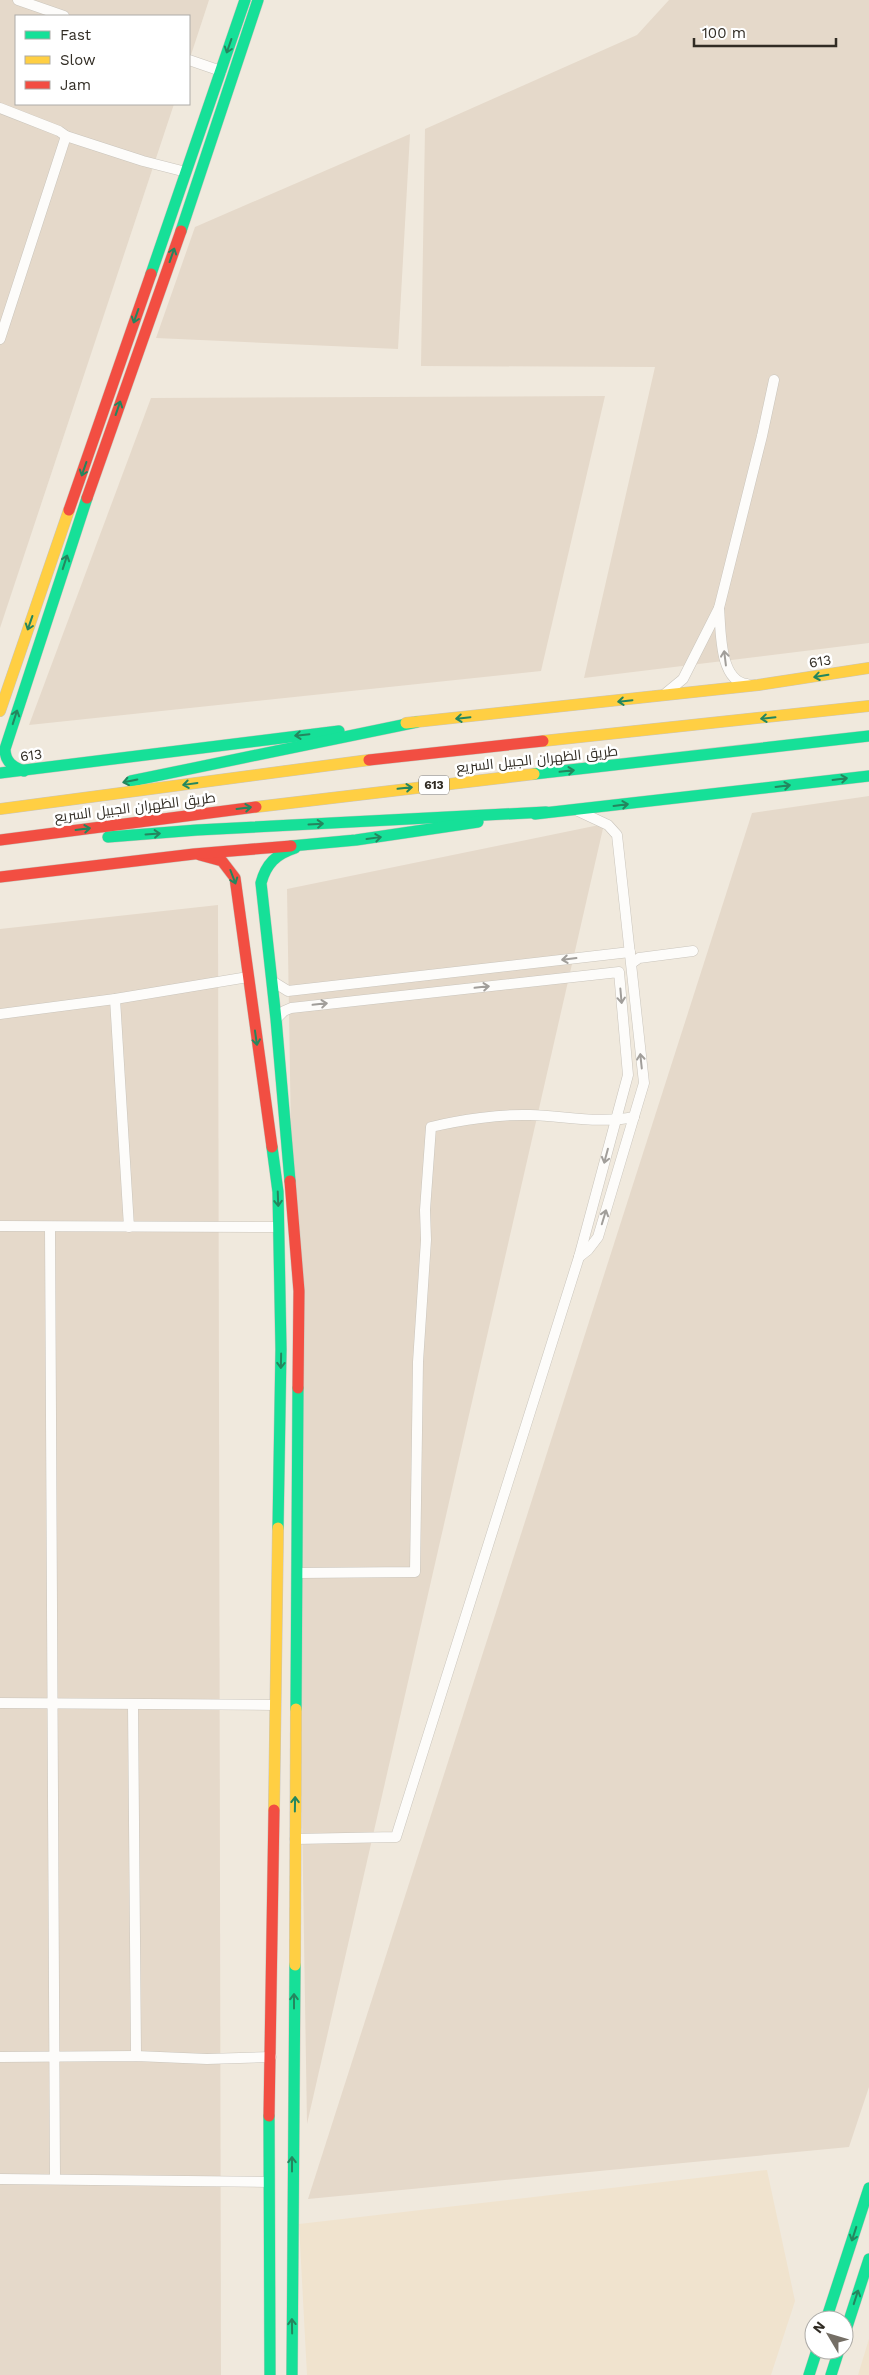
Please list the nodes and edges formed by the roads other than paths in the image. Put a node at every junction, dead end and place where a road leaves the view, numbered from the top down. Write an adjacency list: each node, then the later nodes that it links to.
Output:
1 (18, 0): 4 (street)
2 (245, 0): 6 (main road, one-way to 6)
3 (258, 0): 20 (main road, one-way to 3)
4 (61, 15)
5 (190, 60): 6 (street)
6 (220, 71): 9 (main road)
7 (0, 108): 8 (street)
8 (66, 136): 9 (street); 10 (street)
9 (186, 172): 17 (main road, one-way to 17)
10 (0, 339)
11 (774, 380): 12 (street)
12 (718, 608): 14 (street, one-way to 12); 15 (street)
13 (869, 668): 14 (main road, 613, one-way to 14)
14 (758, 685): 15 (main road, 613)
15 (656, 697): 18 (main road, 613, one-way to 18)
16 (869, 706): 23 (main road, طريق الظهران الجبيل السريع, one-way to 23)
17 (0, 711)
18 (417, 722): 20 (main road, 613, one-way to 20); 23 (main road, one-way to 23)
19 (869, 736): 26 (main road, طريق الظهران الجبيل السريع / 613, one-way to 19)
20 (24, 771): 21 (main road, 613)
21 (0, 773)
22 (869, 776): 24 (main road, one-way to 22)
23 (0, 808)
24 (578, 810): 25 (main road); 32 (street)
25 (546, 812): 27 (main road, one-way to 25); 28 (main road, one-way to 25)
26 (0, 840)
27 (308, 844): 29 (main road); 37 (main road)
28 (0, 845)
29 (194, 854): 30 (main road); 35 (main road, one-way to 35)
30 (0, 877)
31 (693, 951): 33 (street)
32 (630, 952): 33 (street); 36 (street, one-way to 36)
33 (632, 966): 34 (street); 42 (street, one-way to 33)
34 (619, 972): 38 (street, one-way to 34); 43 (street, one-way to 43)
35 (248, 977): 39 (street); 47 (main road, one-way to 47)
36 (392, 979): 37 (street); 38 (street)
37 (272, 981): 41 (main road)
38 (371, 999): 41 (street, one-way to 38)
39 (116, 1000): 40 (street); 46 (street)
40 (0, 1014)
41 (276, 1019): 49 (main road)
42 (634, 1118): 43 (street); 48 (street, one-way to 42)
43 (615, 1121): 48 (street, one-way to 48); 49 (street)
44 (0, 1226): 45 (street)
45 (50, 1227): 46 (street); 51 (street)
46 (129, 1227): 47 (street)
47 (278, 1228): 53 (main road, one-way to 53)
48 (578, 1257): 54 (street)
49 (298, 1573): 54 (main road, one-way to 49)
50 (0, 1703): 51 (street)
51 (54, 1703): 52 (street); 57 (street)
52 (133, 1705): 53 (street); 55 (street)
53 (275, 1705): 58 (main road)
54 (295, 1839): 69 (main road, one-way to 54)
55 (136, 2056): 57 (street); 58 (street)
56 (0, 2057): 57 (street)
57 (54, 2057): 60 (street)
58 (271, 2057): 61 (main road)
59 (0, 2179): 60 (street)
60 (55, 2179): 61 (street)
61 (268, 2182): 68 (main road)
62 (869, 2188): 64 (main road, one-way to 64)
63 (869, 2259): 65 (main road, one-way to 63)
64 (829, 2310)
65 (852, 2310)
66 (814, 2360): 70 (main road)
67 (836, 2360): 71 (main road)
68 (270, 2375)
69 (292, 2375)
70 (809, 2375)
71 (831, 2375)

